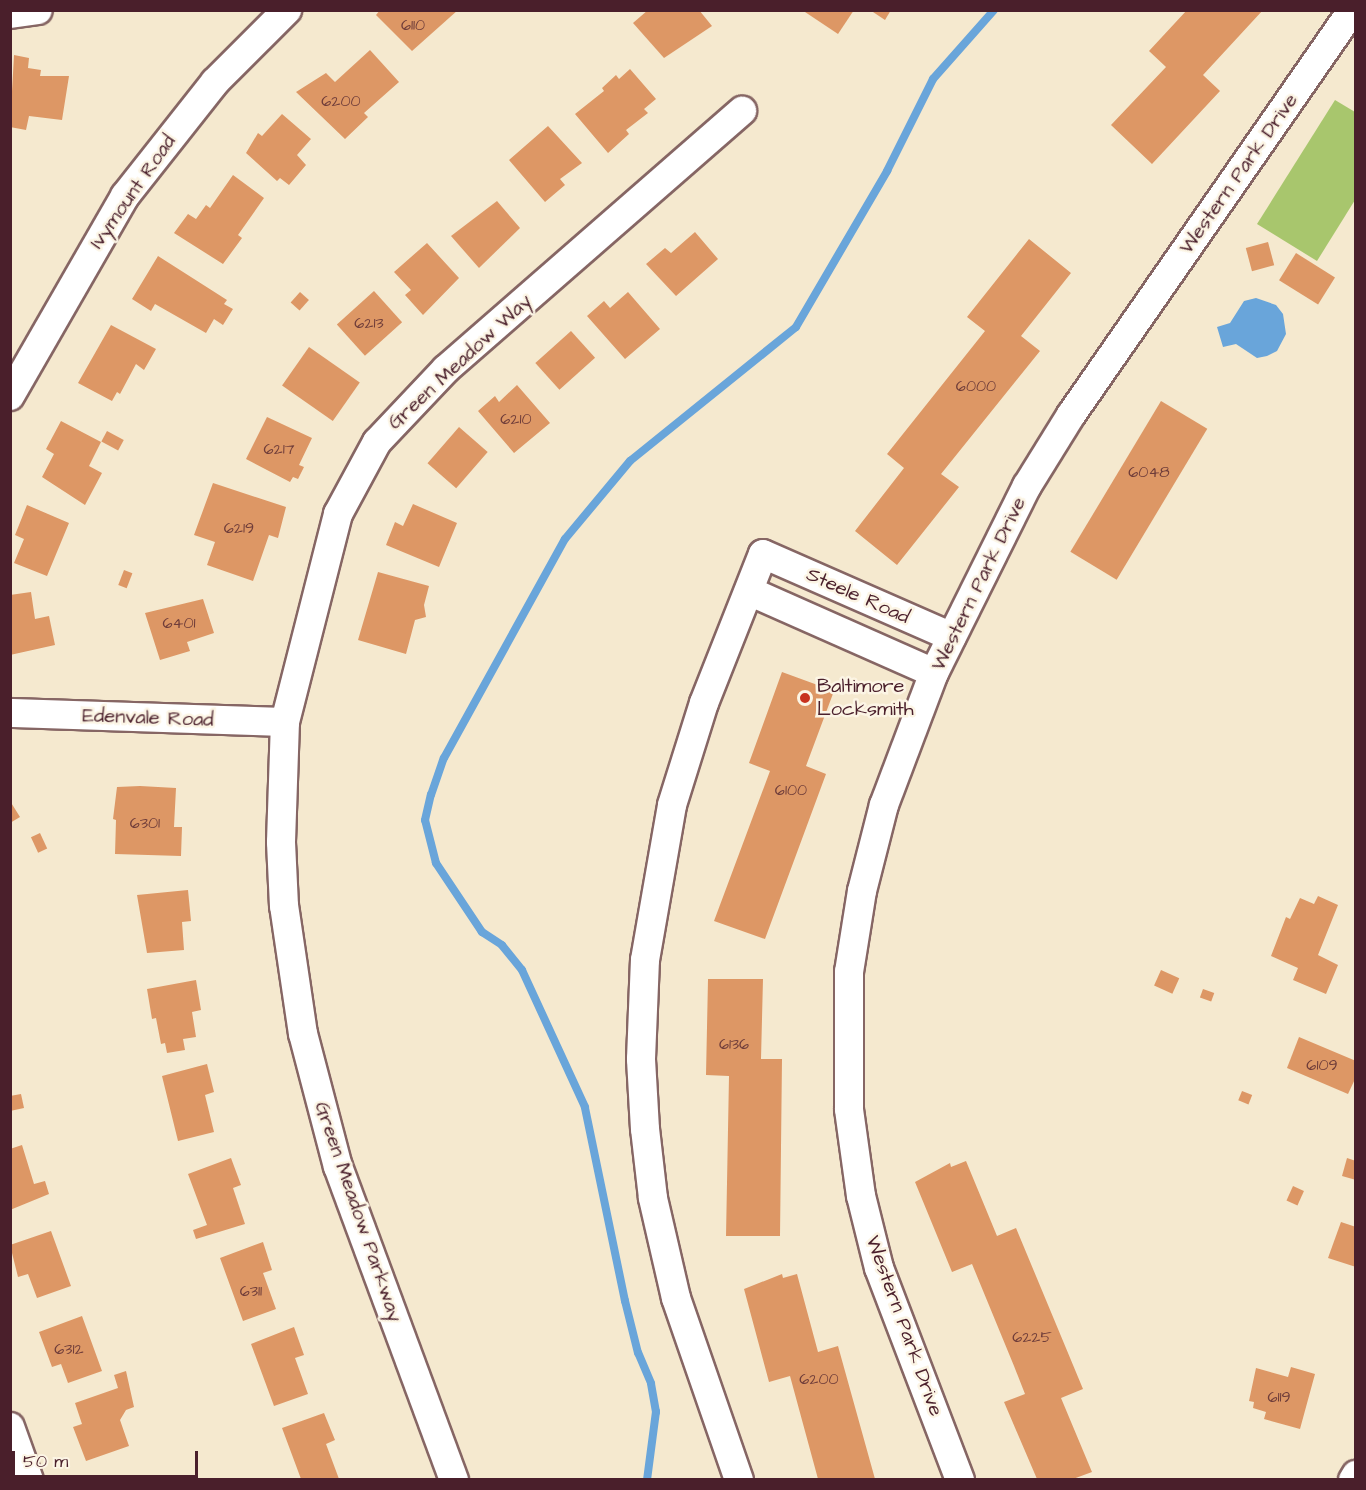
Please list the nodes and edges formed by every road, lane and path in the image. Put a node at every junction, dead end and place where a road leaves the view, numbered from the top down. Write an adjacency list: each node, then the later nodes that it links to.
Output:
1 (38, 10): 4 (street)
2 (287, 10): 6 (street, Ivymount Road)
3 (1352, 10): 8 (street, Western Park Drive)
4 (10, 14)
5 (742, 111): 11 (street, Green Meadow Way)
6 (10, 396)
7 (749, 591): 8 (street, Steele Road); 9 (street, Steele Road); 16 (street)
8 (952, 638): 9 (street, Western Park Drive)
9 (934, 674): 17 (street, Western Park Drive)
10 (10, 713): 11 (street, Edenvale Road)
11 (285, 723): 15 (street, Green Meadow Parkway)
12 (10, 1427): 14 (street)
13 (1356, 1475): 18 (street)
14 (29, 1479)
15 (454, 1479)
16 (740, 1479)
17 (960, 1479)
18 (1353, 1479)

